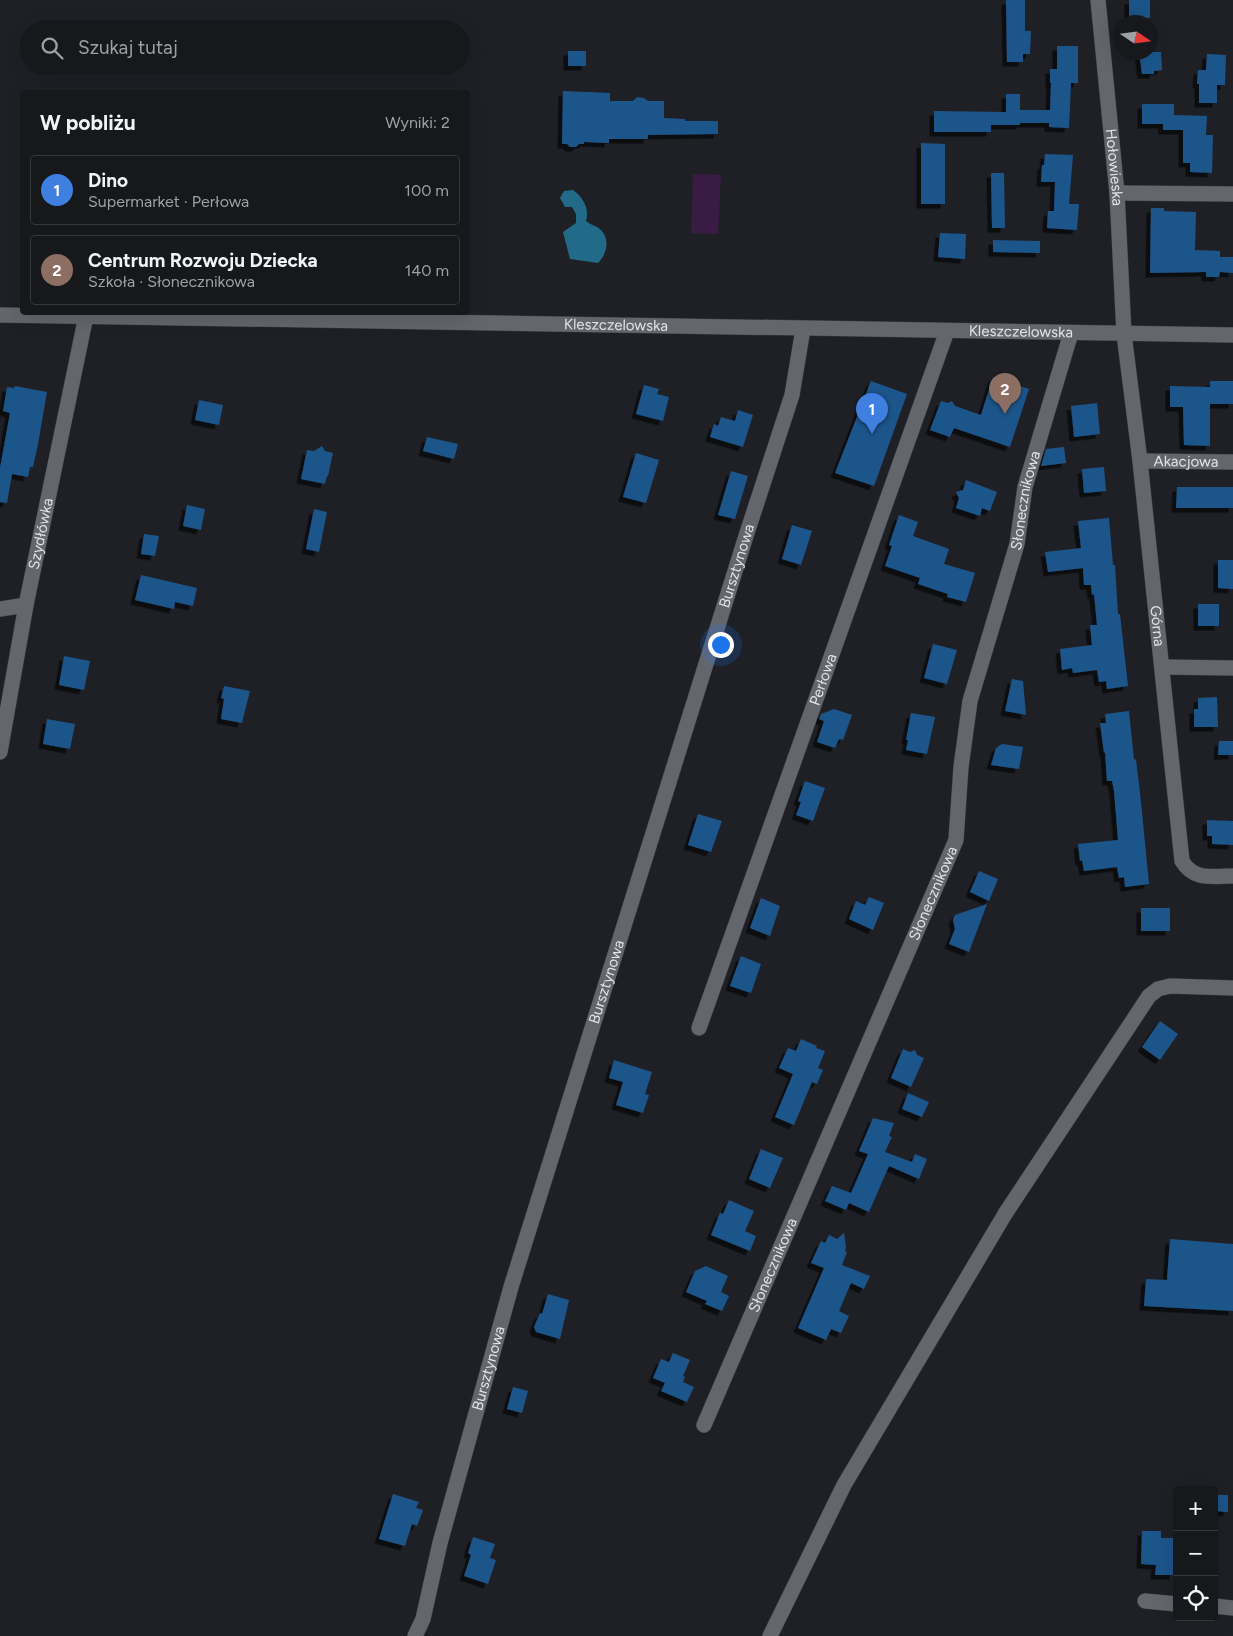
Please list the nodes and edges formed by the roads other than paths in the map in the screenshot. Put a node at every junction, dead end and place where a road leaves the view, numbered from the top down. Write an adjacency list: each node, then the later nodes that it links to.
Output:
1 (1098, 0): 2 (street, Hołowieska)
2 (1117, 193): 3 (street); 9 (street, Hołowieska)
3 (1233, 194)
4 (0, 315): 5 (street, Kleszczelowska)
5 (86, 316): 6 (street, Kleszczelowska); 13 (street, Szydłówka)
6 (803, 329): 7 (street, Kleszczelowska); 26 (street, Bursztynowa)
7 (947, 331): 8 (street, Kleszczelowska); 20 (street, Perłowa)
8 (1071, 333): 9 (street, Kleszczelowska); 21 (street, Słonecznikowa)
9 (1124, 334): 10 (street, Kleszczelowska); 11 (street, Górna)
10 (1233, 335)
11 (1140, 461): 12 (street, Akacjowa); 15 (street, Górna)
12 (1233, 462)
13 (26, 605): 14 (street); 17 (street, Szydłówka)
14 (0, 610)
15 (1162, 667): 16 (street); 18 (street, Górna)
16 (1233, 668)
17 (0, 752)
18 (1233, 876)
19 (1233, 988): 27 (street)
20 (699, 1028)
21 (704, 1425)
22 (1145, 1601): 23 (street)
23 (1173, 1604)
24 (1218, 1606): 25 (street)
25 (1233, 1608)
26 (415, 1636)
27 (770, 1636)

